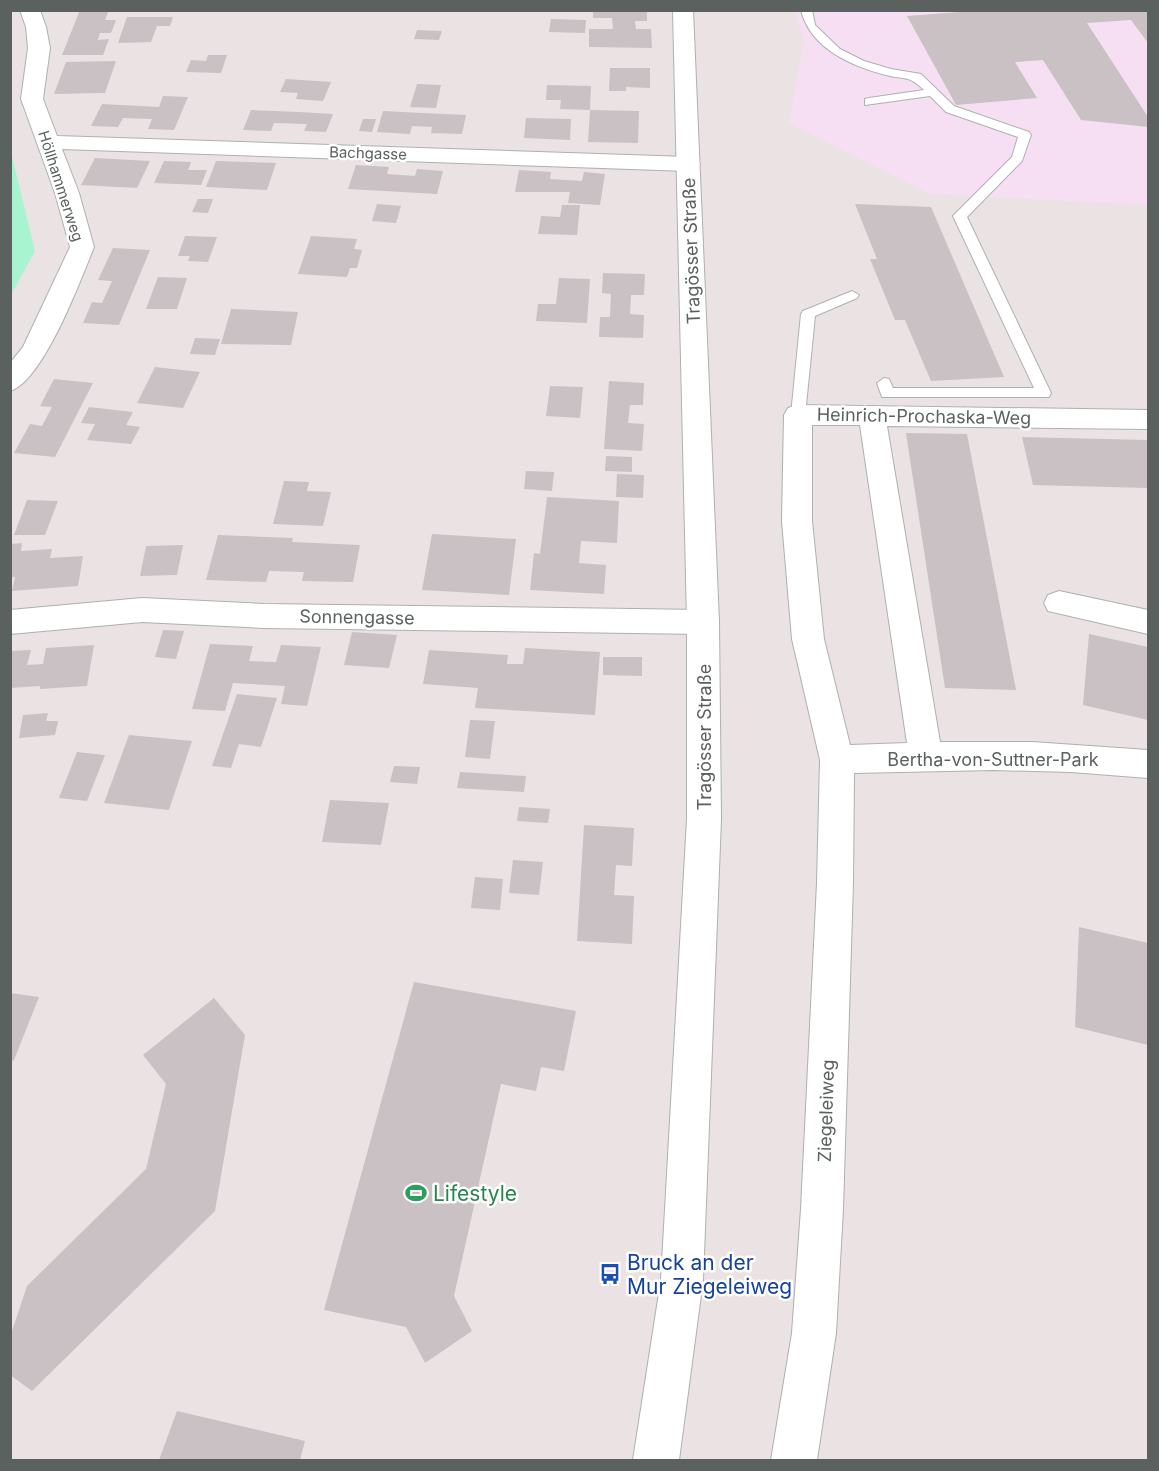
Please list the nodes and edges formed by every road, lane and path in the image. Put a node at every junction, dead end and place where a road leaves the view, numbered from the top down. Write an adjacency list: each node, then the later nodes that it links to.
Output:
1 (30, 10): 6 (street, Höllhammerweg)
2 (683, 10): 7 (street, Tragösser Straße)
3 (806, 10): 4 (lane)
4 (933, 92): 5 (lane); 10 (lane)
5 (869, 102)
6 (48, 142): 7 (street, Bachgasse); 9 (street, Höllhammerweg)
7 (688, 164): 16 (street, Tragösser Straße)
8 (852, 295): 11 (lane)
9 (10, 382)
10 (884, 383)
11 (798, 415): 12 (street, Heinrich-Prochaska-Weg); 19 (street, Heinrich-Prochaska-Weg)
12 (872, 416): 13 (street, Heinrich-Prochaska-Weg); 18 (street)
13 (1149, 419)
14 (1059, 603): 17 (street)
15 (10, 622): 16 (street, Sonnengasse)
16 (703, 622): 21 (street, Tragösser Straße)
17 (1149, 622)
18 (926, 755): 19 (street, Bertha-von-Suttner-Park); 20 (street, Bertha-von-Suttner-Park)
19 (837, 760): 22 (street, Ziegeleiweg)
20 (1149, 764)
21 (656, 1461)
22 (794, 1461)

